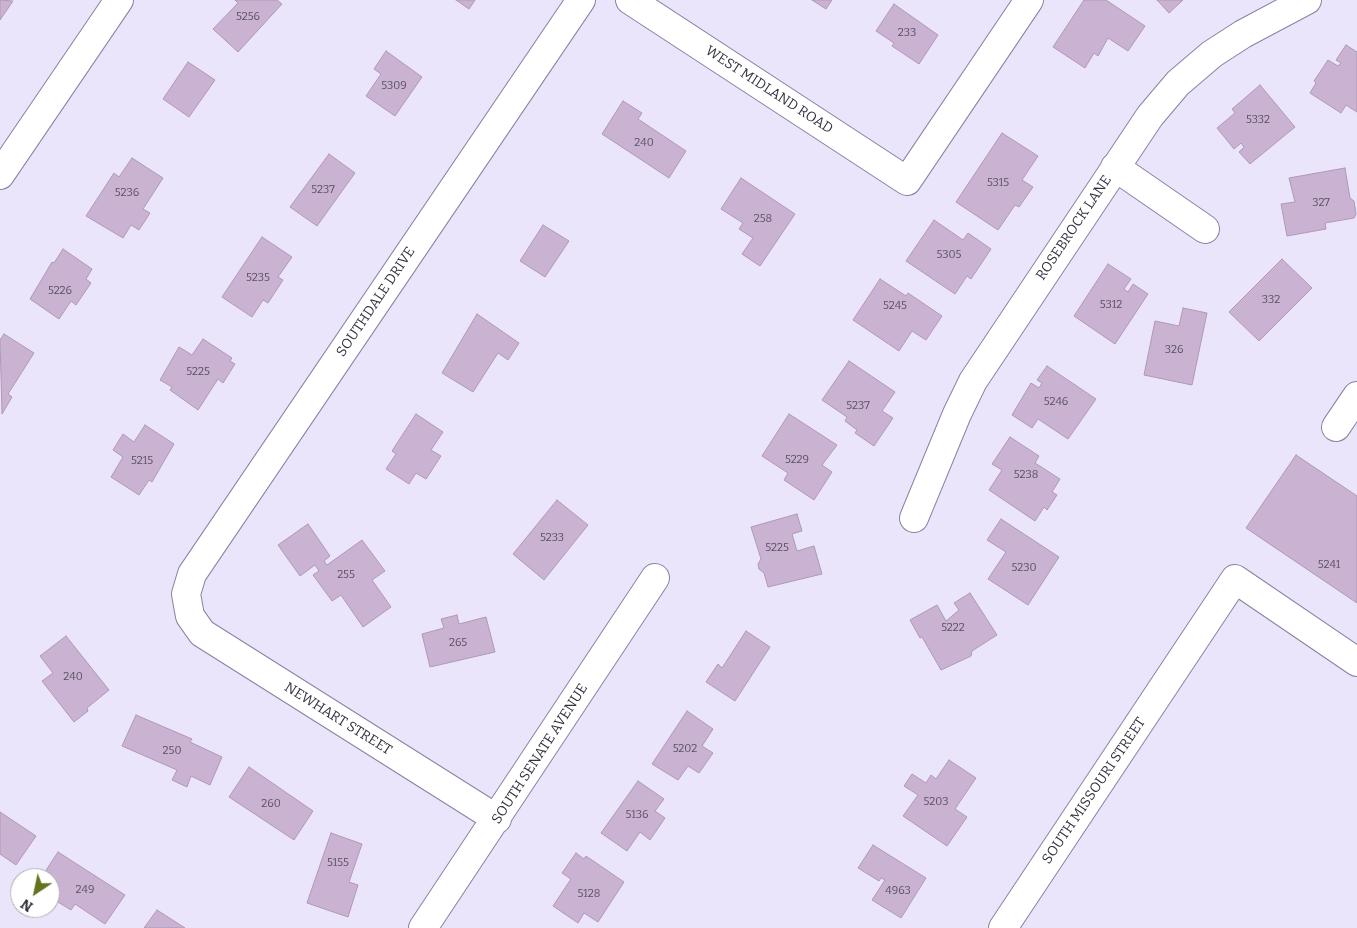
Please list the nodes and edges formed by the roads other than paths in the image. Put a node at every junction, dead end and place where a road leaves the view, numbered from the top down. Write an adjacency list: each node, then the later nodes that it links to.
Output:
1 (119, 0): 7 (street)
2 (581, 0): 13 (street, SOUTHDALE DRIVE)
3 (630, 0): 4 (street, WEST MIDLAND ROAD)
4 (1029, 0)
5 (1308, 0): 6 (street, ROSEBROCK LANE)
6 (1115, 167): 8 (street); 11 (street, ROSEBROCK LANE)
7 (0, 175)
8 (1205, 229)
9 (1357, 396): 10 (street)
10 (1336, 427)
11 (914, 518)
12 (655, 578): 15 (street, SOUTH SENATE AVENUE)
13 (187, 610): 15 (street, NEWHART STREET)
14 (1357, 662): 17 (street, SOUTH MISSOURI STREET)
15 (497, 819): 16 (street, SOUTH SENATE AVENUE)
16 (423, 928)
17 (1003, 928)

